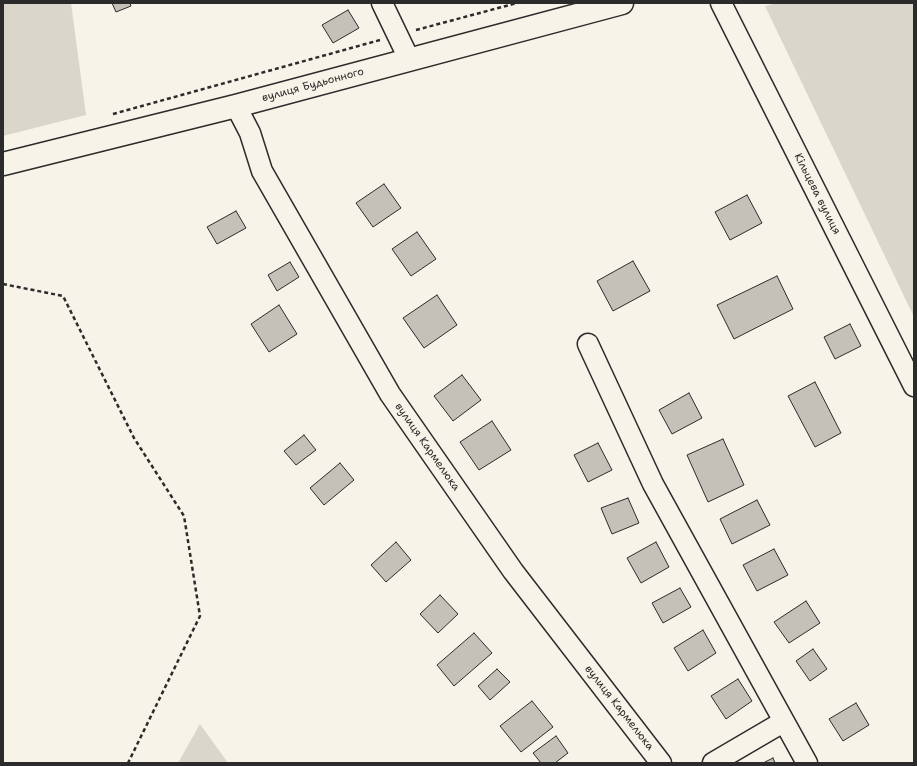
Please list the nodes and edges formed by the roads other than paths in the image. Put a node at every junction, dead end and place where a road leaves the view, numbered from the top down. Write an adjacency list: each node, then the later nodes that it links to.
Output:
1 (382, 3): 4 (street)
2 (622, 3): 4 (main road, вулиця Будьонного)
3 (721, 3): 8 (street, Кільцева вулиця)
4 (409, 59): 5 (main road, вулиця Будьонного)
5 (236, 106): 6 (main road, вулиця Будьонного); 10 (street, вулиця Кармелюка)
6 (3, 164)
7 (588, 344): 9 (street)
8 (914, 386)
9 (783, 722): 11 (street); 12 (street)
10 (661, 763)
11 (713, 763)
12 (806, 763)

